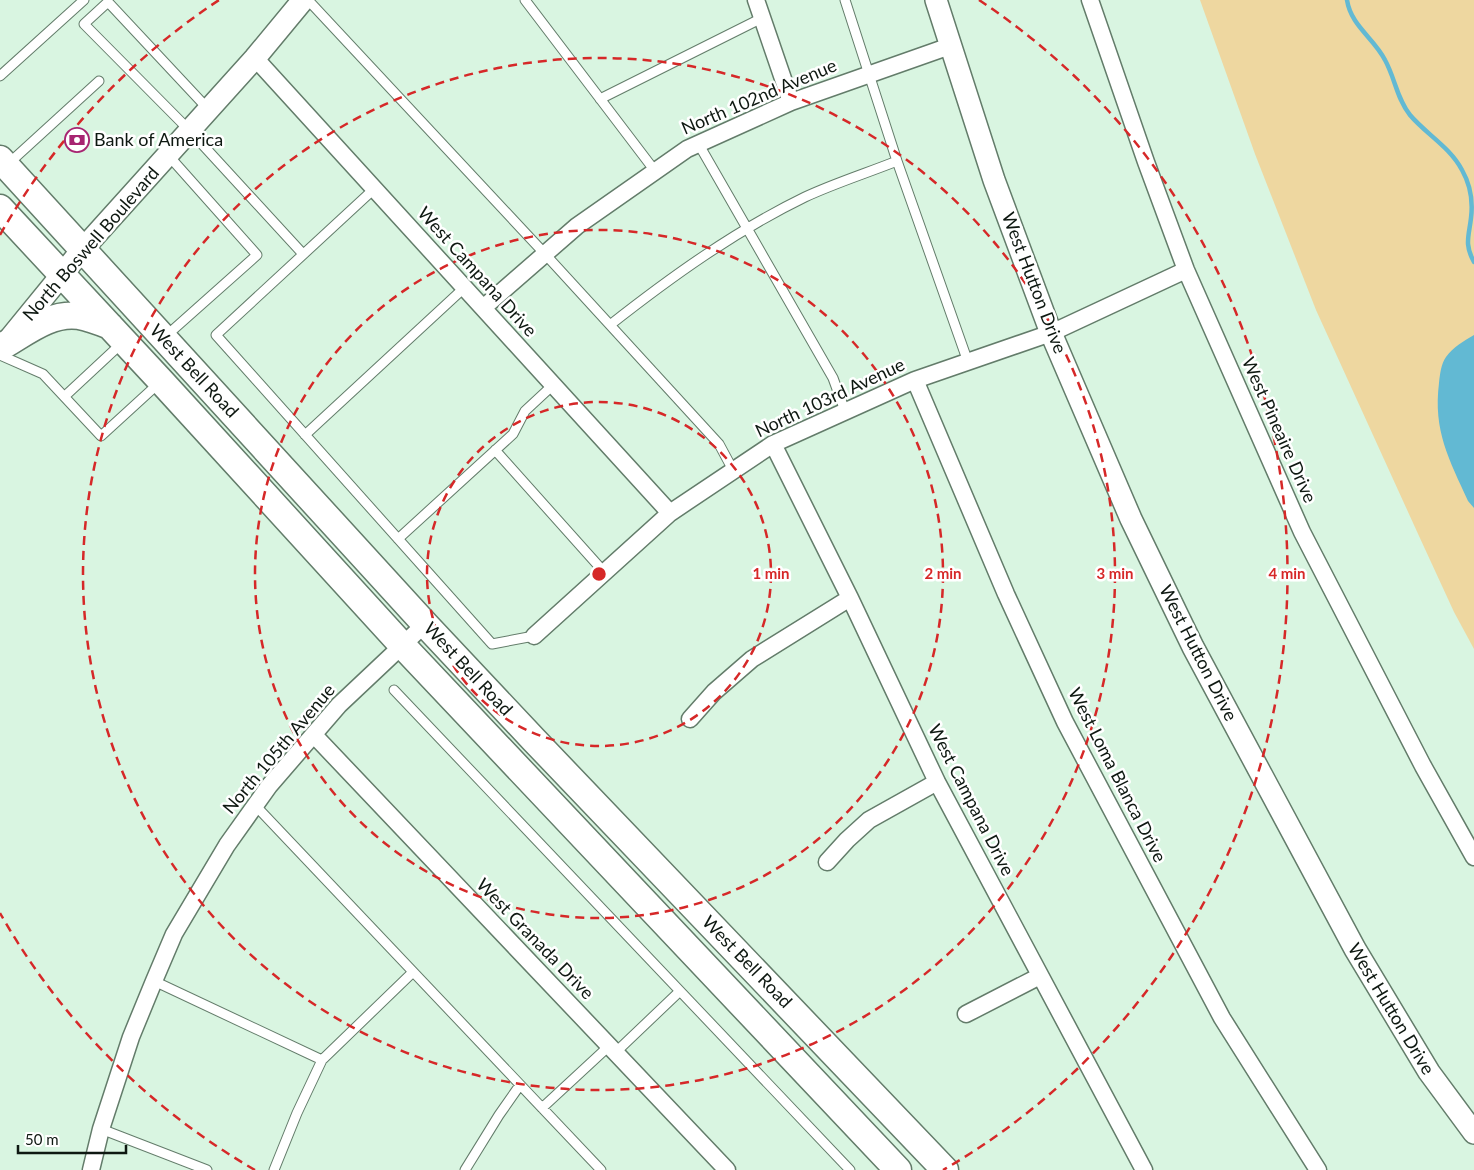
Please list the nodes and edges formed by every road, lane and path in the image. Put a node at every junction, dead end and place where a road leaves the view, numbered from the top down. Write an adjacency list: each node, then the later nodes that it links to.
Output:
1 (84, 0): 13 (lane)
2 (303, 0): 11 (street, North Boswell Boulevard)
3 (308, 0): 29 (lane)
4 (525, 0): 15 (lane)
5 (756, 0): 9 (street)
6 (845, 0): 12 (lane)
7 (936, 0): 10 (street, West Hutton Drive)
8 (1090, 0): 30 (street, West Pineaire Drive)
9 (762, 18): 15 (lane); 16 (street)
10 (950, 46): 12 (street, North 102nd Avenue); 36 (street, West Hutton Drive)
11 (255, 58): 17 (street, North Boswell Boulevard); 24 (street, West Campana Drive)
12 (869, 73): 16 (street, North 102nd Avenue); 21 (lane)
13 (0, 76)
14 (99, 81): 22 (lane)
15 (600, 99): 23 (lane)
16 (791, 102): 19 (street, North 102nd Avenue)
17 (209, 110): 18 (street, North Boswell Boulevard); 18 (lane)
18 (190, 131): 20 (street, North Boswell Boulevard); 28 (lane)
19 (698, 143): 23 (street, North 102nd Avenue); 26 (lane)
20 (168, 154): 27 (street, North Boswell Boulevard); 37 (lane)
21 (898, 161): 26 (lane); 39 (lane)
22 (3, 162): 27 (main road, West Bell Road)
23 (655, 171): 29 (street, North 102nd Avenue)
24 (374, 189): 28 (lane); 32 (street, West Campana Drive)
25 (0, 208): 31 (main road, West Bell Road)
26 (748, 228): 34 (lane); 44 (lane)
27 (82, 250): 31 (street, North Boswell Boulevard); 37 (main road, West Bell Road)
28 (303, 254): 45 (lane)
29 (545, 254): 33 (street, North 102nd Avenue); 34 (lane)
30 (1186, 270): 36 (street, North 103rd Avenue); 61 (street, West Pineaire Drive)
31 (62, 274): 35 (main road, West Bell Road); 38 (street, North Boswell Boulevard)
32 (464, 288): 33 (street, West Campana Drive); 45 (lane)
33 (483, 308): 42 (street, West Campana Drive)
34 (610, 325): 48 (lane)
35 (117, 333): 38 (main road); 41 (main road, West Bell Road); 43 (lane)
36 (1051, 333): 39 (street, North 103rd Avenue); 73 (street, West Hutton Drive)
37 (164, 338): 53 (main road, West Bell Road)
38 (2, 351): 43 (lane)
39 (968, 362): 40 (street, North 103rd Avenue)
40 (915, 380): 44 (street, North 103rd Avenue); 84 (street, West Loma Blanca Drive)
41 (161, 381): 43 (lane); 55 (main road, West Bell Road)
42 (552, 385): 47 (lane); 49 (street, West Campana Drive)
43 (65, 396)
44 (845, 411): 46 (street, North 103rd Avenue)
45 (305, 436): 50 (lane)
46 (773, 444): 48 (street, North 103rd Avenue); 52 (street, West Campana Drive)
47 (495, 450): 50 (lane); 51 (lane)
48 (734, 470): 49 (street, North 103rd Avenue)
49 (670, 513): 51 (street, North 103rd Avenue)
50 (398, 539): 54 (lane)
51 (604, 572): 54 (street, North 103rd Avenue)
52 (850, 598): 57 (street); 59 (street, West Campana Drive)
53 (425, 624): 55 (street, North 105th Avenue); 82 (main road, West Bell Road)
54 (534, 636)
55 (402, 645): 58 (street, North 105th Avenue); 81 (main road, West Bell Road)
56 (394, 690): 66 (lane)
57 (690, 719)
58 (314, 735): 60 (street, North 105th Avenue); 68 (street, West Granada Drive)
59 (937, 782): 62 (street); 64 (street, West Campana Drive)
60 (255, 805): 63 (lane); 65 (street, North 105th Avenue)
61 (1474, 857)
62 (827, 862)
63 (413, 972): 69 (lane); 70 (lane)
64 (1040, 976): 67 (street); 83 (street, West Campana Drive)
65 (154, 981): 69 (lane); 72 (street, North 105th Avenue)
66 (680, 992): 68 (lane); 80 (lane)
67 (966, 1014)
68 (612, 1049): 71 (lane); 79 (street, West Granada Drive)
69 (322, 1060): 76 (lane)
70 (520, 1086): 71 (lane); 77 (lane)
71 (542, 1108): 78 (lane)
72 (100, 1129): 74 (street, North 105th Avenue); 75 (lane)
73 (1474, 1133)
74 (91, 1170)
75 (206, 1170)
76 (274, 1170)
77 (465, 1170)
78 (601, 1170)
79 (727, 1170)
80 (850, 1170)
81 (898, 1170)
82 (945, 1170)
83 (1144, 1170)
84 (1318, 1170)

